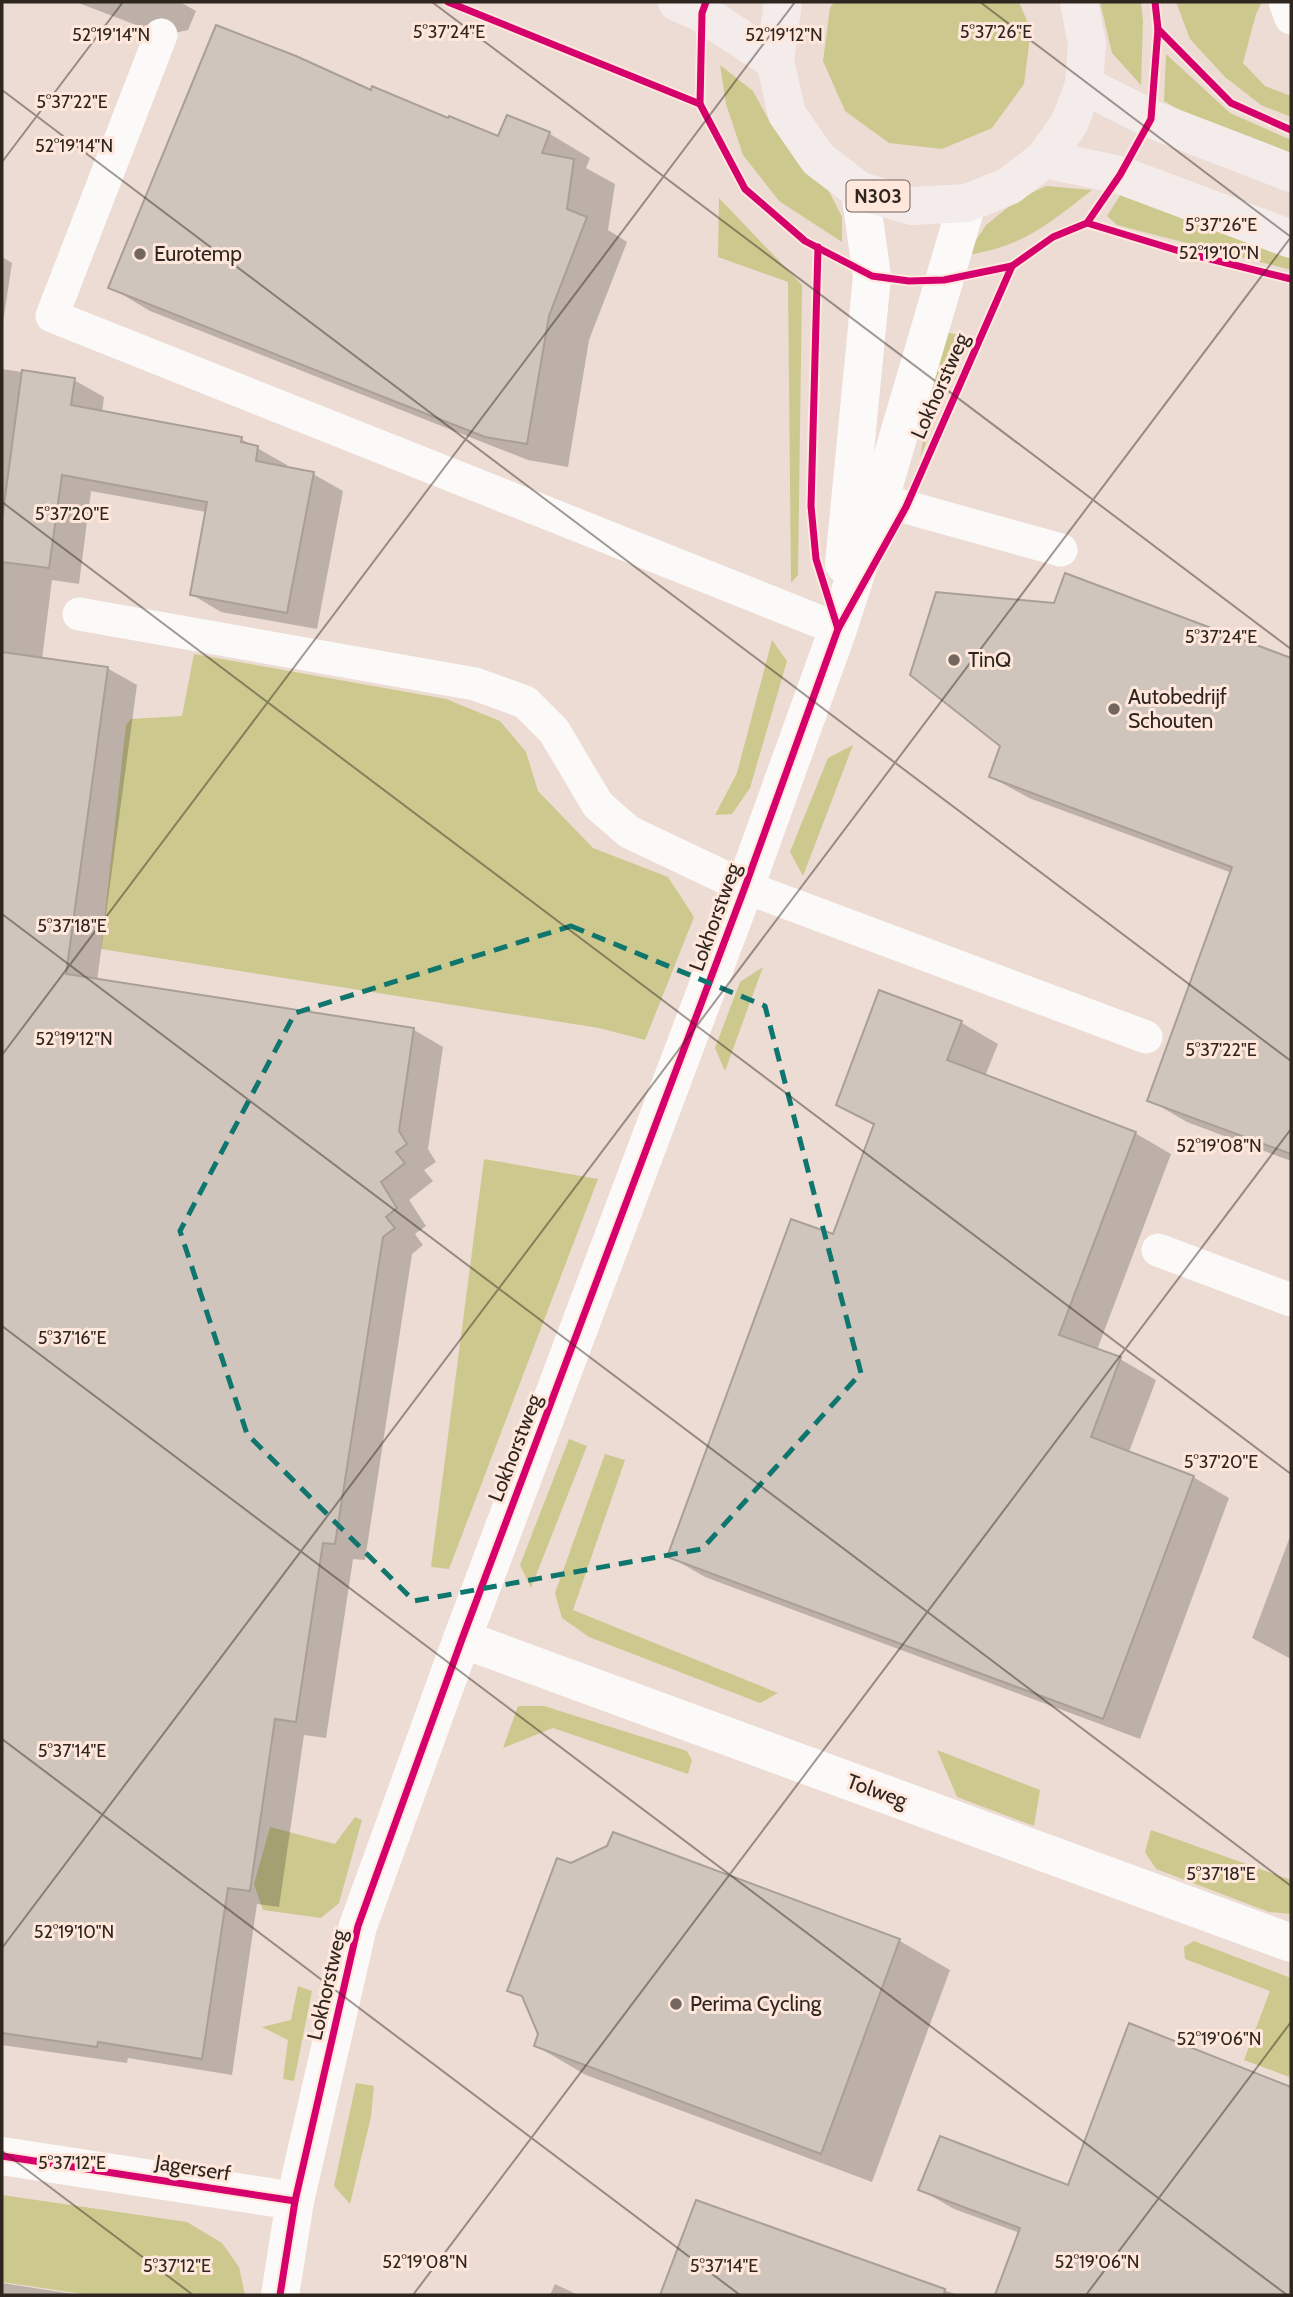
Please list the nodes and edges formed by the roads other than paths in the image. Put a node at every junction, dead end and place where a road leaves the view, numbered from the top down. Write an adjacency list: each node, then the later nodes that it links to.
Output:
1 (677, 2): 7 (main road)
2 (783, 2): 7 (main road, N303)
3 (1079, 2): 8 (main road, N303)
4 (1285, 2): 5 (lane)
5 (1291, 18)
6 (161, 35): 17 (lane)
7 (775, 61): 11 (main road, N303)
8 (1084, 85): 9 (main road, N303); 10 (main road)
9 (1044, 159): 12 (main road, N303); 13 (main road)
10 (1291, 173)
11 (860, 191): 12 (main road, N303); 14 (street, Lokhorstweg)
12 (967, 203): 14 (street, Lokhorstweg)
13 (1291, 239)
14 (864, 498): 15 (lane); 17 (street, Lokhorstweg)
15 (1061, 550)
16 (79, 614): 18 (lane)
17 (838, 629): 18 (street, Lokhorstweg)
18 (745, 887): 19 (lane); 22 (street, Lokhorstweg)
19 (1146, 1037)
20 (1158, 1250): 21 (lane)
21 (1291, 1300)
22 (462, 1640): 23 (street, Tolweg); 25 (street, Lokhorstweg)
23 (1291, 1943)
24 (2, 2157): 25 (street, Jagerserf)
25 (295, 2201): 26 (street, Lokhorstweg)
26 (280, 2295)

